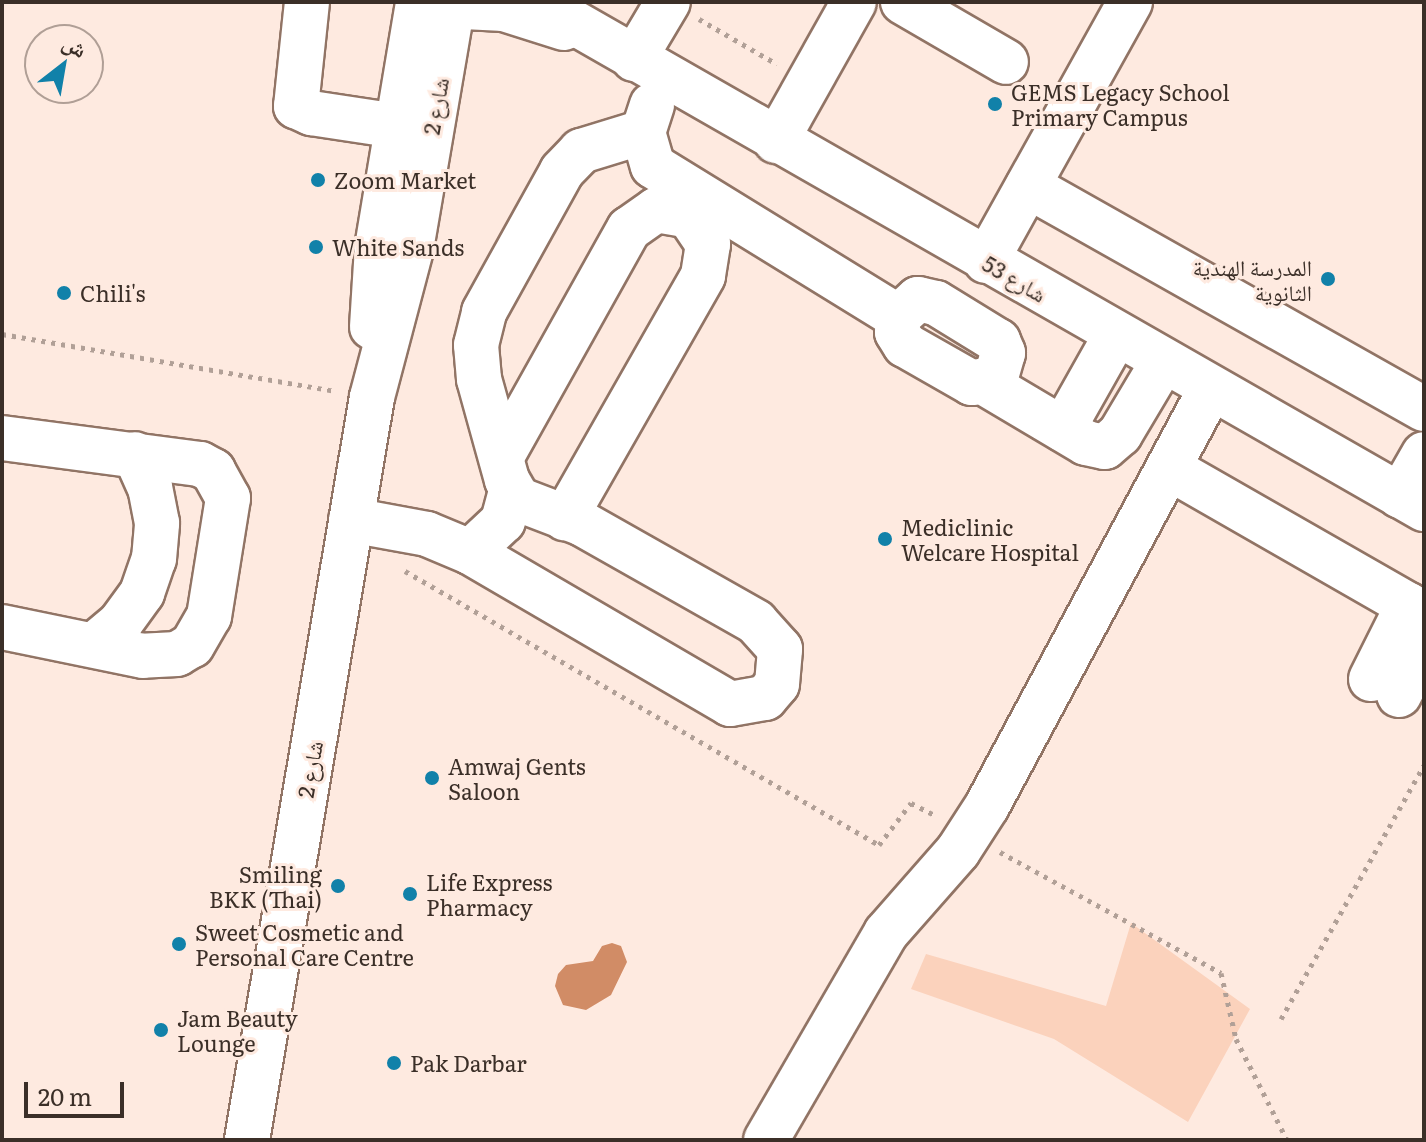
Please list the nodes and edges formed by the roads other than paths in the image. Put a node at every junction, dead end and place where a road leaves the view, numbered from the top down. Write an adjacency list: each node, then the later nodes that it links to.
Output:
1 (307, 2): 10 (street)
2 (538, 2): 8 (street, شارع 53)
3 (854, 2): 12 (street)
4 (903, 2): 9 (street)
5 (1130, 2): 13 (street)
6 (436, 3): 8 (street, شارع 53); 10 (street, شارع 2); 18 (street, شارع 2)
7 (681, 9): 8 (street)
8 (634, 60): 11 (street); 12 (street, شارع 53)
9 (1006, 62)
10 (397, 126): 18 (street, شارع 2)
11 (643, 132): 20 (street); 25 (street)
12 (776, 141): 14 (street, شارع 53)
13 (1028, 186): 14 (street); 19 (street)
14 (986, 261): 15 (street, شارع 53)
15 (1116, 335): 16 (street, شارع 53); 20 (street)
16 (1163, 362): 17 (street, شارع 53); 20 (street)
17 (1211, 389): 24 (street); 26 (street, شارع 53)
18 (372, 397): 28 (street, شارع 2)
19 (1424, 409)
20 (1063, 429)
21 (2, 438): 22 (street)
22 (135, 454): 32 (street); 32 (street)
23 (1424, 454): 26 (street)
24 (1169, 468): 30 (street); 36 (street)
25 (507, 474): 27 (street); 27 (street); 29 (street)
26 (1412, 503)
27 (565, 518): 29 (street)
28 (351, 520): 29 (street); 35 (street, شارع 2)
29 (470, 552)
30 (1416, 610): 34 (street)
31 (2, 627): 32 (street)
32 (94, 645)
33 (1424, 647): 34 (street)
34 (1402, 689)
35 (247, 1140)
36 (766, 1140)

